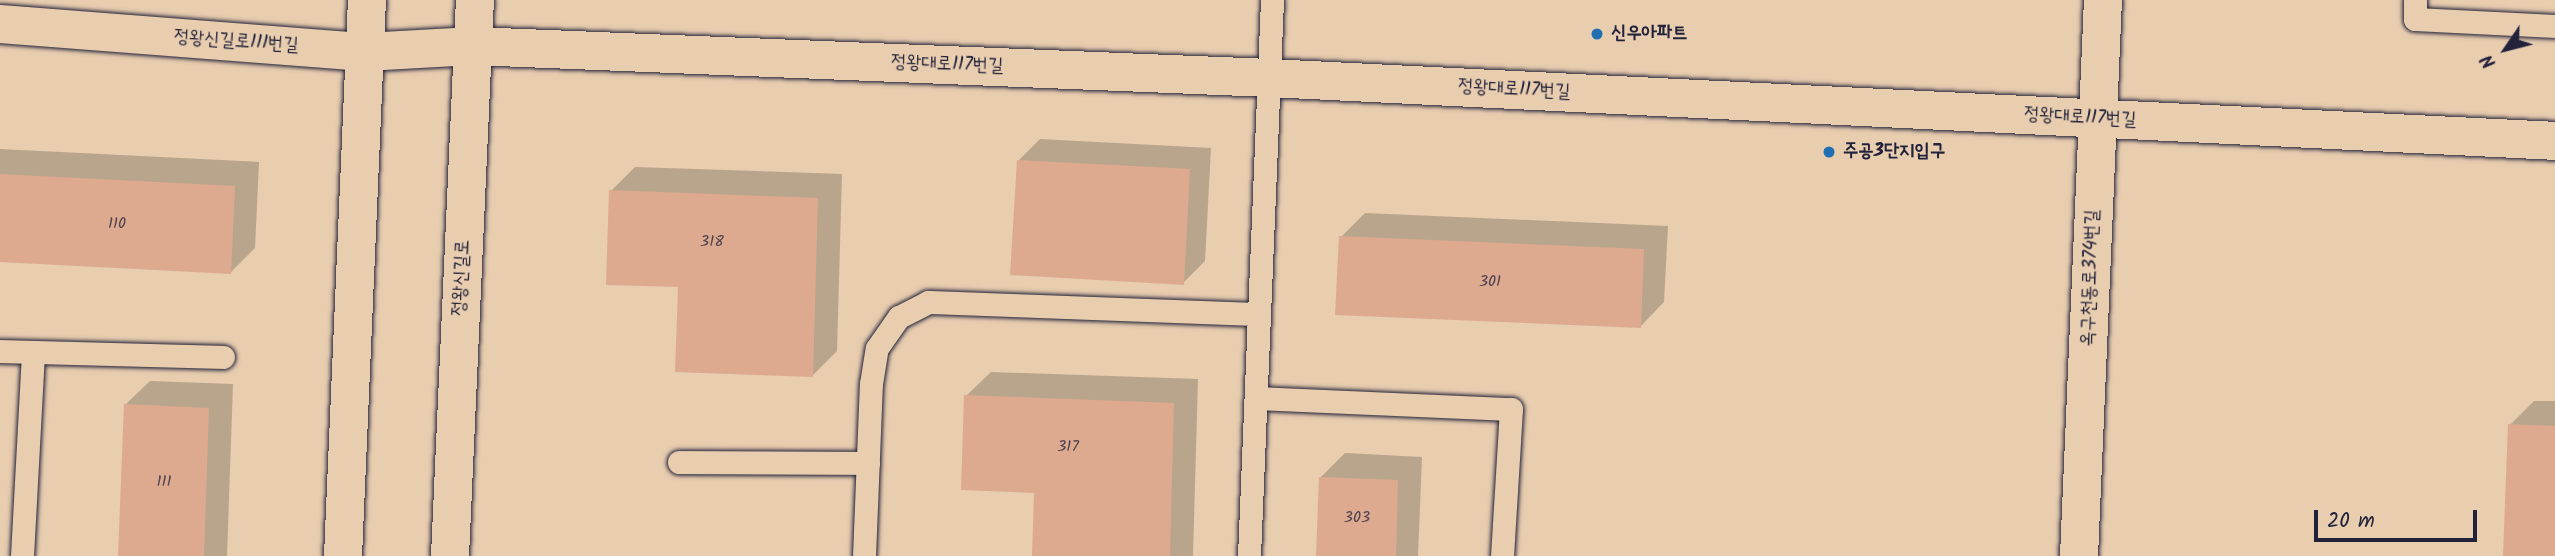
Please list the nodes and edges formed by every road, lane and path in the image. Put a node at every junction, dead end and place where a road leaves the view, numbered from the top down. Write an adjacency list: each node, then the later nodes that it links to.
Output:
1 (368, 0): 9 (street)
2 (475, 0): 8 (street, 정왕신길로)
3 (1272, 0): 10 (lane)
4 (2103, 0): 11 (street, 옥구천동로374번길)
5 (2416, 0): 7 (lane)
6 (0, 24): 9 (street, 정왕신길로111번길)
7 (2555, 26)
8 (472, 46): 9 (street, 정왕신길로111번길); 10 (street, 정왕대로117번길); 22 (street, 정왕신길로)
9 (365, 52): 21 (street)
10 (1269, 78): 11 (street, 정왕대로117번길); 13 (lane)
11 (2098, 118): 12 (street, 정왕대로117번길); 26 (street, 옥구천동로374번길)
12 (2555, 141)
13 (1258, 314): 17 (lane); 19 (lane)
14 (0, 351): 15 (lane)
15 (33, 352): 16 (lane); 20 (lane)
16 (223, 357)
17 (1255, 398): 24 (lane); 25 (lane)
18 (679, 462): 19 (lane)
19 (868, 463): 23 (lane)
20 (22, 556)
21 (343, 556)
22 (450, 556)
23 (864, 556)
24 (1249, 556)
25 (1502, 556)
26 (2079, 556)

